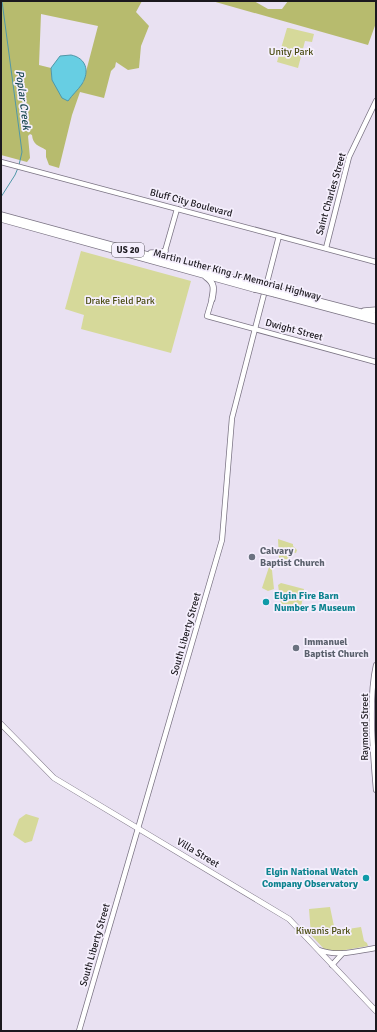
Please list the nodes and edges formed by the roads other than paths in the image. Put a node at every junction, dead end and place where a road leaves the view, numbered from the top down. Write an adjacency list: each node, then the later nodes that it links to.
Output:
1 (376, 101): 8 (main road, Saint Charles Street)
2 (1, 162): 3 (main road, Bluff City Boulevard)
3 (177, 209): 6 (main road, Bluff City Boulevard); 9 (main road)
4 (1, 215): 7 (highway, Martin Luther King Jr Memorial Highway / US 20)
5 (1, 219): 11 (highway, Martin Luther King Jr Memorial Highway / US 20)
6 (279, 236): 8 (main road, Bluff City Boulevard); 21 (main road, South Liberty Street)
7 (118, 247): 9 (highway); 12 (highway, Martin Luther King Jr Memorial Highway / US 20)
8 (326, 248): 10 (main road, Bluff City Boulevard)
9 (165, 251)
10 (376, 262)
11 (200, 274): 12 (highway, Martin Luther King Jr Memorial Highway / US 20); 13 (highway)
12 (255, 286): 14 (highway, Martin Luther King Jr Memorial Highway / US 20, bridge)
13 (212, 299): 21 (main road, Dwight Street)
14 (323, 305): 15 (highway, Martin Luther King Jr Memorial Highway / US 20); 18 (highway, Martin Luther King Jr Memorial Highway / US 20)
15 (350, 309): 16 (highway); 17 (highway, Martin Luther King Jr Memorial Highway / US 20)
16 (376, 310)
17 (376, 316)
18 (366, 318): 19 (highway, Martin Luther King Jr Memorial Highway / US 20); 20 (highway)
19 (376, 321)
20 (376, 325)
21 (254, 329): 22 (main road, Dwight Street); 26 (main road, South Liberty Street)
22 (376, 362)
23 (376, 665): 25 (main road, Raymond Street)
24 (1, 724): 26 (main road, Villa Street)
25 (376, 790)
26 (138, 828): 28 (main road, Villa Street); 32 (main road, South Liberty Street)
27 (376, 948): 29 (main road)
28 (318, 950): 29 (main road); 30 (main road, Villa Street)
29 (342, 954): 30 (main road)
30 (332, 965): 31 (main road, Villa Street)
31 (376, 1011)
32 (79, 1031)

